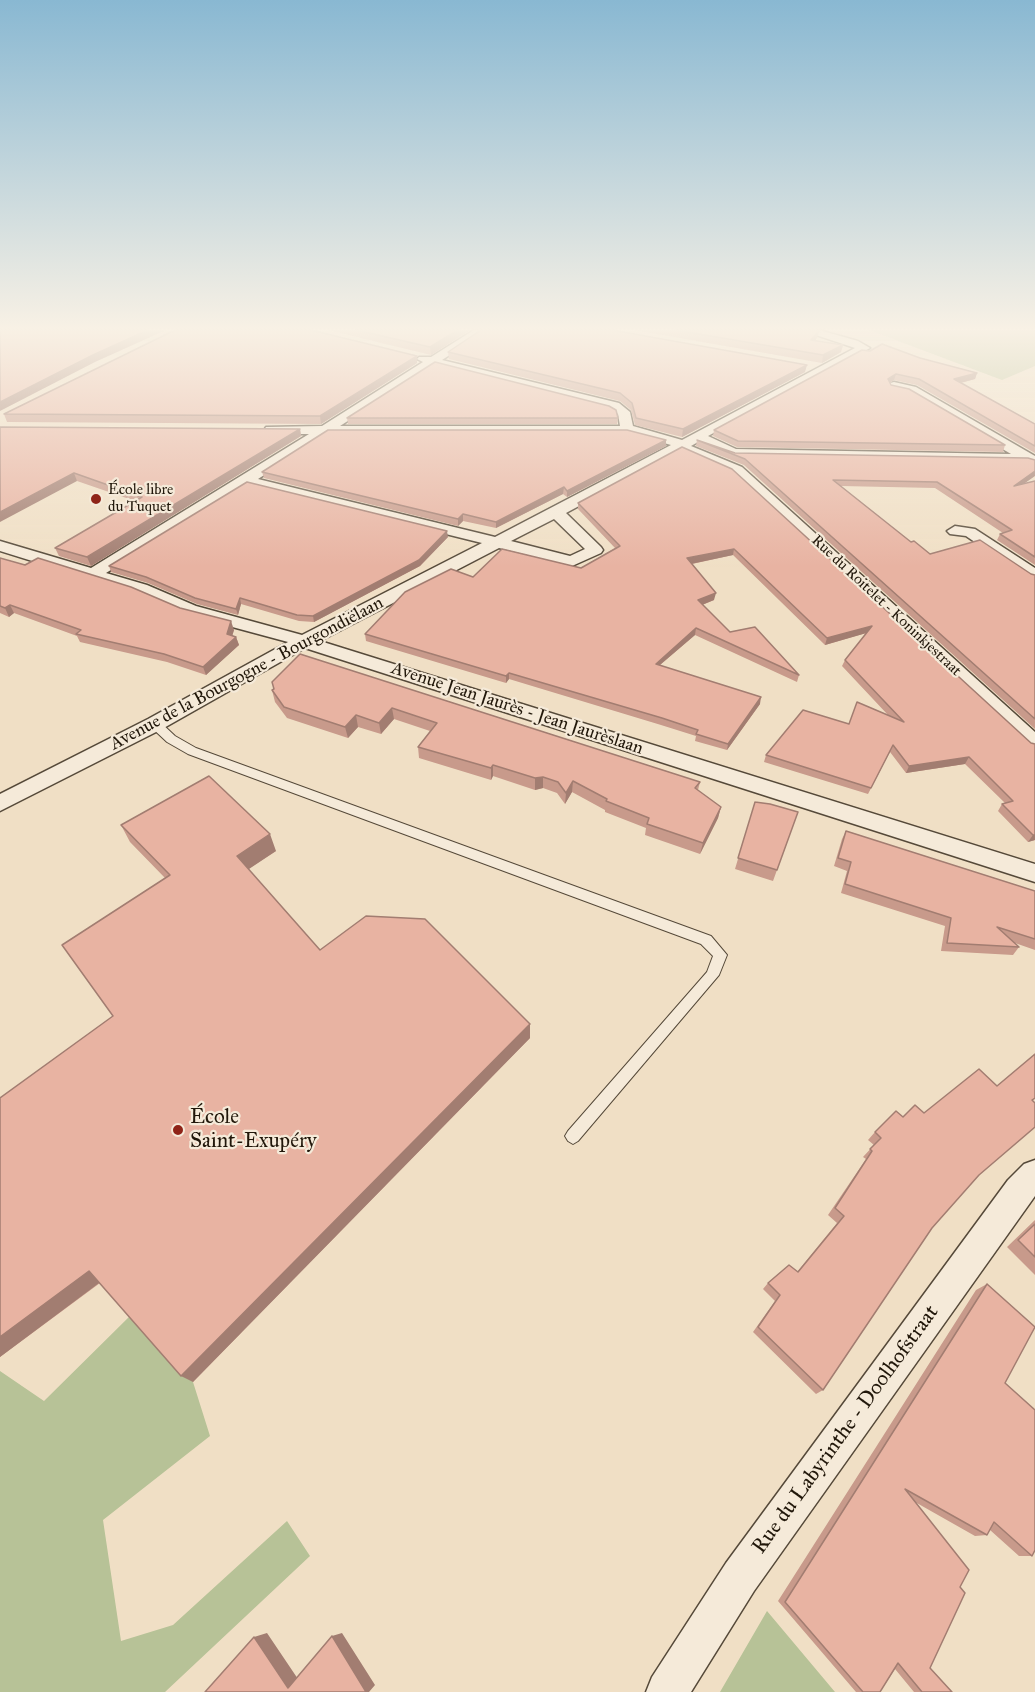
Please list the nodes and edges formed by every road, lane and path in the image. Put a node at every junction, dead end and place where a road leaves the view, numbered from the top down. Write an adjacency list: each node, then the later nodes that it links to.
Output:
1 (356, 409): 6 (street)
2 (619, 409): 7 (street)
3 (747, 409): 8 (street, Avenue de la Bourgogne - Bourgondiëlaan)
4 (945, 409): 9 (street)
5 (257, 430): 6 (street, Rue du Roitelet - Koninkjestraat)
6 (323, 430): 7 (street, Rue du Roitelet - Koninkjestraat); 11 (street)
7 (627, 430): 8 (street, Rue du Roitelet - Koninkjestraat)
8 (689, 440): 10 (street, Rue du Roitelet - Koninkjestraat); 12 (street, Avenue de la Bourgogne - Bourgondiëlaan)
9 (1032, 460): 10 (street)
10 (735, 461): 20 (street, Rue du Roitelet - Koninkjestraat)
11 (246, 480): 14 (street); 16 (street)
12 (556, 513): 14 (street, Avenue de la Bourgogne - Bourgondiëlaan); 14 (street)
13 (955, 531): 17 (street)
14 (493, 543): 18 (street, Avenue de la Bourgogne - Bourgondiëlaan)
15 (0, 546): 16 (street, Avenue Jean Jaurès - Jean Jaurèslaan)
16 (93, 574): 18 (street, Avenue Jean Jaurès - Jean Jaurèslaan)
17 (1035, 575)
18 (304, 642): 19 (street, Avenue de la Bourgogne - Bourgondiëlaan); 22 (street, Avenue Jean Jaurès - Jean Jaurèslaan)
19 (155, 724): 21 (street, Avenue de la Bourgogne - Bourgondiëlaan); 23 (lane)
20 (1035, 743)
21 (0, 803)
22 (1035, 873)
23 (573, 1136)
24 (1035, 1175): 25 (street, Rue du Labyrinthe - Doolhofstraat)
25 (667, 1692)

